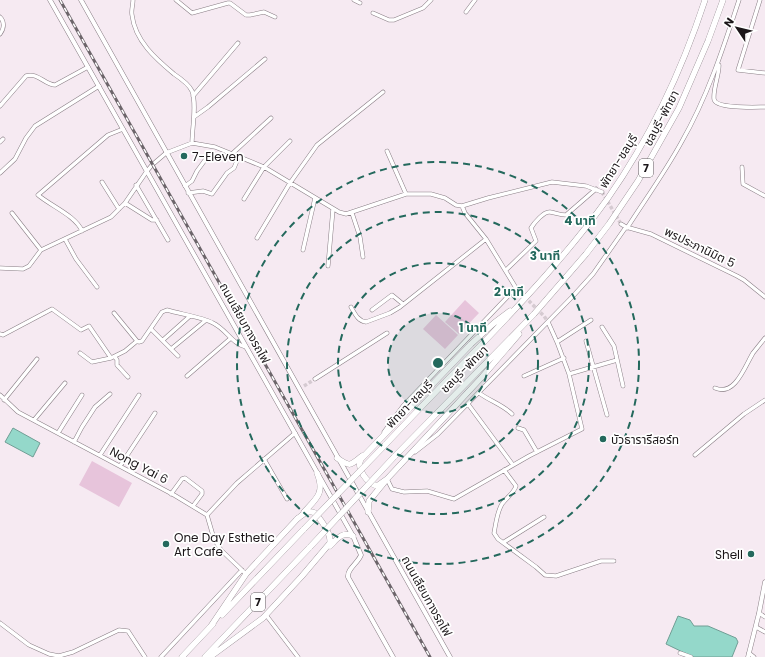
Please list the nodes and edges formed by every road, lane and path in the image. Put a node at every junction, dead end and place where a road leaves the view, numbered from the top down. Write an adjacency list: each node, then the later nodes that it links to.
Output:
1 (50, 0): 23 (street, ถนนเลียบทางรถไฟ)
2 (81, 0): 36 (street, ถนนเลียบทางรถไฟ)
3 (133, 0): 27 (street)
4 (176, 0): 12 (street)
5 (354, 0): 14 (street)
6 (431, 0): 16 (street)
7 (475, 0): 15 (street)
8 (705, 0): 79 (highway, พัทยา-ชลบุรี / 7)
9 (722, 0): 84 (highway, ชลบุรี-พัทยา / 7)
10 (739, 0): 22 (street)
11 (760, 0): 24 (street)
12 (182, 2): 13 (street)
13 (220, 2): 18 (street)
14 (360, 3)
15 (466, 12)
16 (373, 13)
17 (0, 17): 19 (street)
18 (275, 17)
19 (0, 34)
20 (238, 43): 27 (street)
21 (265, 59): 30 (street)
22 (719, 62): 29 (street); 63 (street)
23 (88, 67): 25 (street, ถนนเลียบทางรถไฟ); 28 (street)
24 (765, 74)
25 (98, 86): 32 (street, ถนนเลียบทางรถไฟ); 43 (street)
26 (384, 92): 45 (street)
27 (193, 96): 30 (street)
28 (0, 106)
29 (765, 107)
30 (194, 117): 34 (street)
31 (271, 118): 37 (street)
32 (123, 129): 42 (street, ถนนเลียบทางรถไฟ); 64 (street)
33 (290, 141): 40 (street)
34 (192, 143): 36 (street); 37 (street)
35 (387, 151): 51 (street)
36 (166, 153): 42 (street); 47 (street, ถนนเลียบทางรถไฟ)
37 (233, 153): 39 (street)
38 (208, 156): 47 (street)
39 (239, 156): 40 (street); 49 (street)
40 (264, 166): 45 (street); 54 (street)
41 (742, 167): 52 (street)
42 (147, 171): 46 (street); 99 (street, ถนนเลียบทางรถไฟ)
43 (0, 173)
44 (102, 182): 57 (street)
45 (290, 184): 53 (street); 65 (street)
46 (136, 185): 55 (street); 61 (street)
47 (185, 186): 49 (street, ถนนเลียบทางรถไฟ)
48 (596, 189): 50 (street); 56 (street); 74 (street)
49 (188, 192): 117 (street, ถนนเลียบทางรถไฟ)
50 (602, 192)
51 (406, 194): 56 (street); 59 (street)
52 (765, 196)
53 (315, 198): 58 (street); 70 (street)
54 (244, 199)
55 (125, 203): 57 (street); 61 (street)
56 (462, 206): 68 (street)
57 (119, 209): 64 (street)
58 (334, 209): 59 (street); 72 (street)
59 (352, 213): 71 (street)
60 (12, 214): 69 (street)
61 (157, 220): 67 (street)
62 (621, 224): 63 (street, พรประภานิมิต 5)
63 (627, 228): 78 (street, พรประภานิมิต 5); 88 (street)
64 (82, 231): 66 (street)
65 (257, 238)
66 (65, 239): 69 (street); 75 (street)
67 (168, 240)
68 (486, 240): 74 (street); 80 (street)
69 (42, 250): 73 (street)
70 (303, 250)
71 (363, 257)
72 (328, 266)
73 (0, 268)
74 (506, 270): 76 (street)
75 (97, 287)
76 (516, 288): 77 (street); 134 (street)
77 (521, 293)
78 (765, 298)
79 (523, 301): 134 (highway); 164 (highway, พัทยา-ชลบุรี / 7, bridge)
80 (403, 304): 81 (street); 82 (street)
81 (351, 307)
82 (372, 310)
83 (114, 313): 96 (street)
84 (534, 314): 141 (highway); 172 (highway, ชลบุรี-พัทยา / 7, bridge)
85 (190, 316): 87 (street); 90 (street); 95 (street)
86 (591, 320): 97 (street)
87 (205, 321): 93 (street); 100 (street)
88 (548, 322): 97 (street); 118 (street)
89 (602, 327): 106 (street)
90 (151, 329): 95 (street); 96 (street)
91 (387, 333): 112 (street)
92 (0, 334): 103 (street)
93 (231, 338): 99 (street); 109 (street)
94 (765, 338): 116 (street)
95 (163, 340): 100 (street)
96 (137, 341): 103 (street)
97 (557, 342): 104 (street)
98 (586, 342): 107 (street)
99 (246, 347): 131 (street, ถนนเลียบทางรถไฟ)
100 (171, 349): 102 (street)
101 (80, 353): 103 (street)
102 (178, 356)
103 (113, 358): 111 (street)
104 (564, 358): 108 (street); 110 (street)
105 (38, 359): 123 (street)
106 (617, 360): 107 (street); 115 (street)
107 (593, 366): 108 (street); 128 (street)
108 (569, 374): 135 (street)
109 (187, 376)
110 (524, 376)
111 (128, 377)
112 (315, 379)
113 (65, 383): 129 (street)
114 (304, 386): 117 (street)
115 (623, 386)
116 (715, 388)
117 (299, 389): 139 (street, ถนนเลียบทางรถไฟ)
118 (479, 393): 125 (street); 127 (street)
119 (110, 394): 133 (street)
120 (0, 395): 123 (street, Nong Yai 6)
121 (82, 395): 132 (street)
122 (139, 395): 138 (street)
123 (4, 400): 129 (street, Nong Yai 6)
124 (765, 400): 137 (street)
125 (468, 404): 141 (street); 142 (street)
126 (155, 413): 143 (street)
127 (512, 414)
128 (607, 415)
129 (34, 420): 132 (street, Nong Yai 6)
130 (518, 428): 135 (street)
131 (295, 432): 140 (street); 145 (street, ถนนเลียบทางรถไฟ)
132 (58, 433): 133 (street, Nong Yai 6)
133 (74, 442): 138 (street, Nong Yai 6)
134 (376, 442): 136 (highway)
135 (537, 452): 142 (street)
136 (366, 453): 139 (highway); 146 (highway)
137 (695, 455)
138 (100, 456): 143 (street, Nong Yai 6)
139 (337, 458): 150 (street, ถนนเลียบทางรถไฟ)
140 (264, 459): 148 (street); 151 (street)
141 (404, 460): 146 (highway)
142 (513, 465): 144 (street)
143 (120, 466): 147 (street, Nong Yai 6)
144 (504, 470): 146 (street); 155 (street)
145 (317, 473): 153 (highway); 154 (street, ถนนเลียบทางรถไฟ)
146 (387, 479): 150 (highway)
147 (171, 494): 149 (street, Nong Yai 6); 149 (street)
148 (287, 499)
149 (193, 506): 151 (street, Nong Yai 6)
150 (368, 512): 176 (street, ถนนเลียบทางรถไฟ)
151 (207, 515): 157 (street)
152 (544, 517): 155 (street)
153 (296, 520): 157 (highway); 158 (highway)
154 (353, 536): 158 (highway); 175 (street, ถนนเลียบทางรถไฟ)
155 (504, 542): 156 (street)
156 (614, 561)
157 (244, 572): 164 (highway); 170 (street)
158 (302, 576): 161 (highway)
159 (765, 582): 160 (street)
160 (759, 613): 162 (street); 165 (street)
161 (266, 615): 173 (highway); 174 (street)
162 (765, 617)
163 (0, 623): 169 (street)
164 (211, 626): 171 (highway, พัทยา-ชลบุรี / 7)
165 (756, 626): 166 (street); 168 (street)
166 (765, 632)
167 (680, 653): 177 (street)
168 (748, 655): 178 (street)
169 (145, 657)
170 (161, 657)
171 (181, 657)
172 (205, 657)
173 (210, 657)
174 (298, 657)
175 (393, 657)
176 (450, 657)
177 (691, 657)
178 (754, 657)

